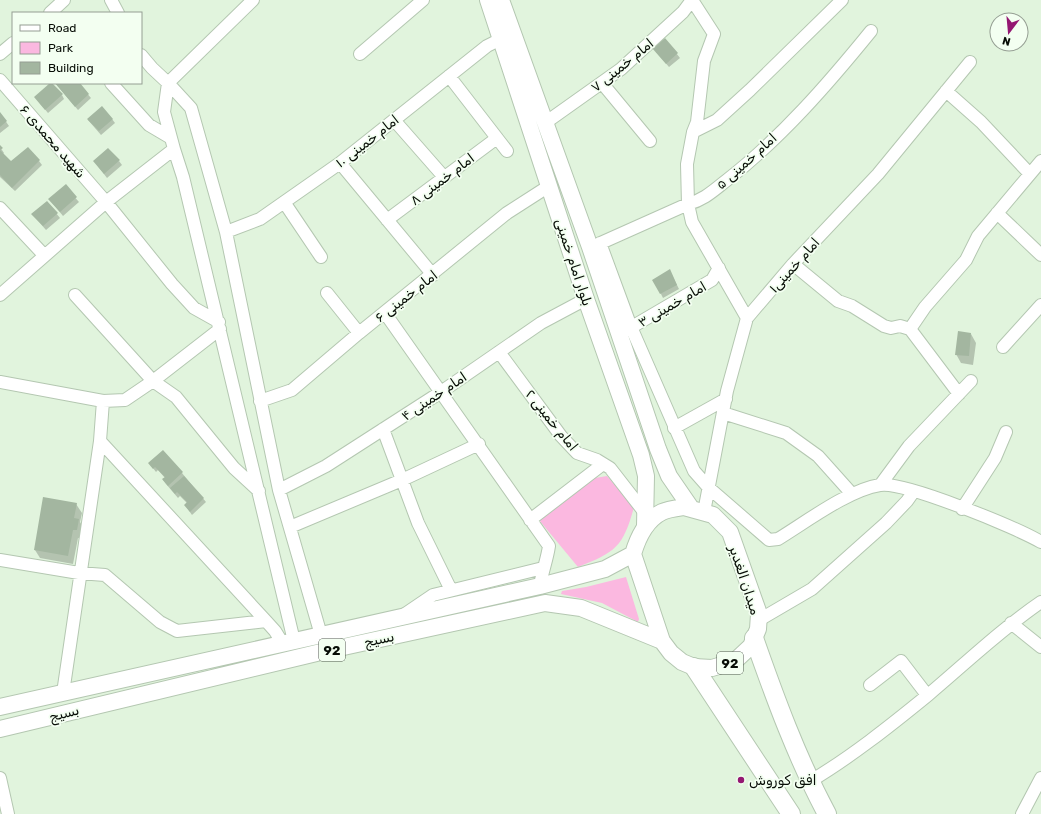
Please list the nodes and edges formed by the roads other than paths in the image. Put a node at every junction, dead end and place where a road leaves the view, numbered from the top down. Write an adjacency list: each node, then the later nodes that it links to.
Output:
1 (64, 0): 10 (street)
2 (111, 0): 11 (street)
3 (253, 0): 9 (street)
4 (423, 0): 16 (street)
5 (488, 0): 14 (main road, بلوار امام خمینی)
6 (501, 0): 14 (main road, بلوار امام خمینی)
7 (692, 0): 22 (street, امام خمینی ۷); 27 (street)
8 (842, 0): 27 (street)
9 (242, 4): 21 (street)
10 (51, 12)
11 (117, 12)
12 (871, 31): 39 (street, امام خمینی ۵)
13 (12, 44): 15 (street)
14 (508, 45): 19 (street, امام خمینی ۱۰); 26 (main road, بلوار امام خمینی); 36 (main road, بلوار امام خمینی)
15 (0, 54)
16 (360, 54)
17 (142, 56): 21 (street)
18 (970, 62): 24 (street, امام خمینی۱)
19 (449, 76): 25 (street, امام خمینی ۱۰); 28 (street)
20 (0, 80): 37 (street, شهید محمدی ۶)
21 (168, 83): 30 (street); 43 (street)
22 (602, 83): 26 (street, امام خمینی ۷); 29 (street)
23 (112, 84): 30 (street)
24 (946, 91): 34 (street); 48 (street, امام خمینی۱)
25 (394, 120): 33 (street, امام خمینی ۱۰); 35 (street)
26 (545, 123): 44 (main road, بلوار امام خمینی)
27 (693, 132): 39 (street)
28 (497, 138): 31 (street); 35 (street, امام خمینی ۸)
29 (650, 141)
30 (172, 144): 37 (street); 58 (street)
31 (507, 151)
32 (1041, 161): 34 (street)
33 (340, 163): 38 (street, امام خمینی ۱۰); 42 (street)
34 (1029, 173): 41 (street)
35 (444, 177): 42 (street, امام خمینی ۸)
36 (549, 186): 50 (street, امام خمینی ۶); 54 (main road, بلوار امام خمینی)
37 (106, 202): 45 (street); 58 (street, شهید محمدی ۶)
38 (284, 202): 43 (street, امام خمینی ۱۰); 47 (street)
39 (688, 204): 44 (street, امام خمینی ۵); 49 (street)
40 (0, 208): 45 (street)
41 (997, 213): 46 (street); 59 (street)
42 (387, 220): 50 (street)
43 (226, 232): 71 (street)
44 (595, 245): 60 (main road, بلوار امام خمینی)
45 (44, 255): 52 (street)
46 (1041, 255)
47 (321, 257)
48 (793, 264): 57 (street, امام خمینی۱); 59 (street)
49 (719, 268): 57 (street); 60 (street, امام خمینی ۳)
50 (432, 275): 56 (street, امام خمینی ۶)
51 (328, 293): 61 (street)
52 (0, 295)
53 (75, 295): 64 (street)
54 (586, 298): 63 (street, امام خمینی ۴); 89 (main road, بلوار امام خمینی)
55 (1041, 305): 62 (street)
56 (385, 313): 61 (street, امام خمینی ۶); 67 (street)
57 (747, 318): 69 (street, امام خمینی۱)
58 (220, 326): 64 (street); 84 (street)
59 (910, 329): 68 (street)
60 (625, 331): 73 (street); 87 (main road, بلوار امام خمینی)
61 (360, 333): 71 (street, امام خمینی ۶)
62 (1003, 347)
63 (499, 352): 67 (street, امام خمینی ۴); 78 (street, امام خمینی ۲)
64 (153, 381): 70 (street); 84 (street)
65 (971, 381): 68 (street)
66 (0, 382): 70 (street)
67 (441, 392): 74 (street, امام خمینی ۴); 77 (street)
68 (959, 394): 80 (street)
69 (726, 399): 72 (street, امام خمینی۱); 73 (street)
70 (103, 401): 76 (street)
71 (260, 401): 82 (street)
72 (723, 413): 81 (street, امام خمینی۱); 85 (street)
73 (674, 428): 81 (street)
74 (383, 429): 79 (street); 82 (street, امام خمینی ۴)
75 (1006, 432): 86 (street)
76 (100, 441): 95 (street); 102 (street)
77 (479, 444): 79 (street); 88 (street)
78 (603, 464): 88 (street); 89 (street, امام خمینی ۲)
79 (402, 480): 90 (street); 97 (street)
80 (881, 484): 83 (street); 85 (street)
81 (709, 488): 85 (street); 87 (street, امام خمینی۱)
82 (279, 490): 90 (street)
83 (914, 490): 86 (street); 101 (street)
84 (259, 491): 107 (street)
85 (852, 494)
86 (962, 509): 91 (street)
87 (698, 510): 89 (main road); 101 (main road, میدان الغدیر / 92)
88 (530, 520): 94 (street)
89 (645, 520): 92 (main road)
90 (290, 527): 104 (street)
91 (1041, 542)
92 (633, 554): 96 (main road, بسیج / 92); 106 (main road, میدان الغدیر / 92)
93 (0, 560): 95 (street)
94 (543, 568): 96 (street); 97 (street)
95 (79, 573): 102 (street); 111 (street)
96 (540, 586): 99 (main road); 100 (main road, بسیج / 92)
97 (451, 590): 100 (street)
98 (1041, 602): 103 (street)
99 (545, 603): 106 (main road, بسیج / 92); 114 (main road, بسیج / 92)
100 (400, 617): 104 (main road, بسیج / 92)
101 (759, 620): 105 (main road, میدان الغدیر / 92)
102 (266, 621): 107 (street)
103 (1011, 623): 108 (street); 112 (street)
104 (321, 635): 107 (main road, بسیج / 92)
105 (754, 638): 109 (main road, میدان الغدیر / 92); 117 (highway, 92)
106 (662, 641): 109 (main road, میدان الغدیر / 92)
107 (288, 642): 111 (main road, بسیج / 92)
108 (1041, 647)
109 (694, 667): 119 (highway, 92)
110 (870, 685): 112 (street)
111 (63, 693): 113 (main road, بسیج / 92)
112 (928, 695): 117 (street)
113 (3, 704)
114 (0, 729)
115 (0, 778): 118 (street)
116 (1041, 778): 121 (street)
117 (810, 782): 120 (highway, 92)
118 (8, 814)
119 (791, 814)
120 (827, 814)
121 (1022, 814)

